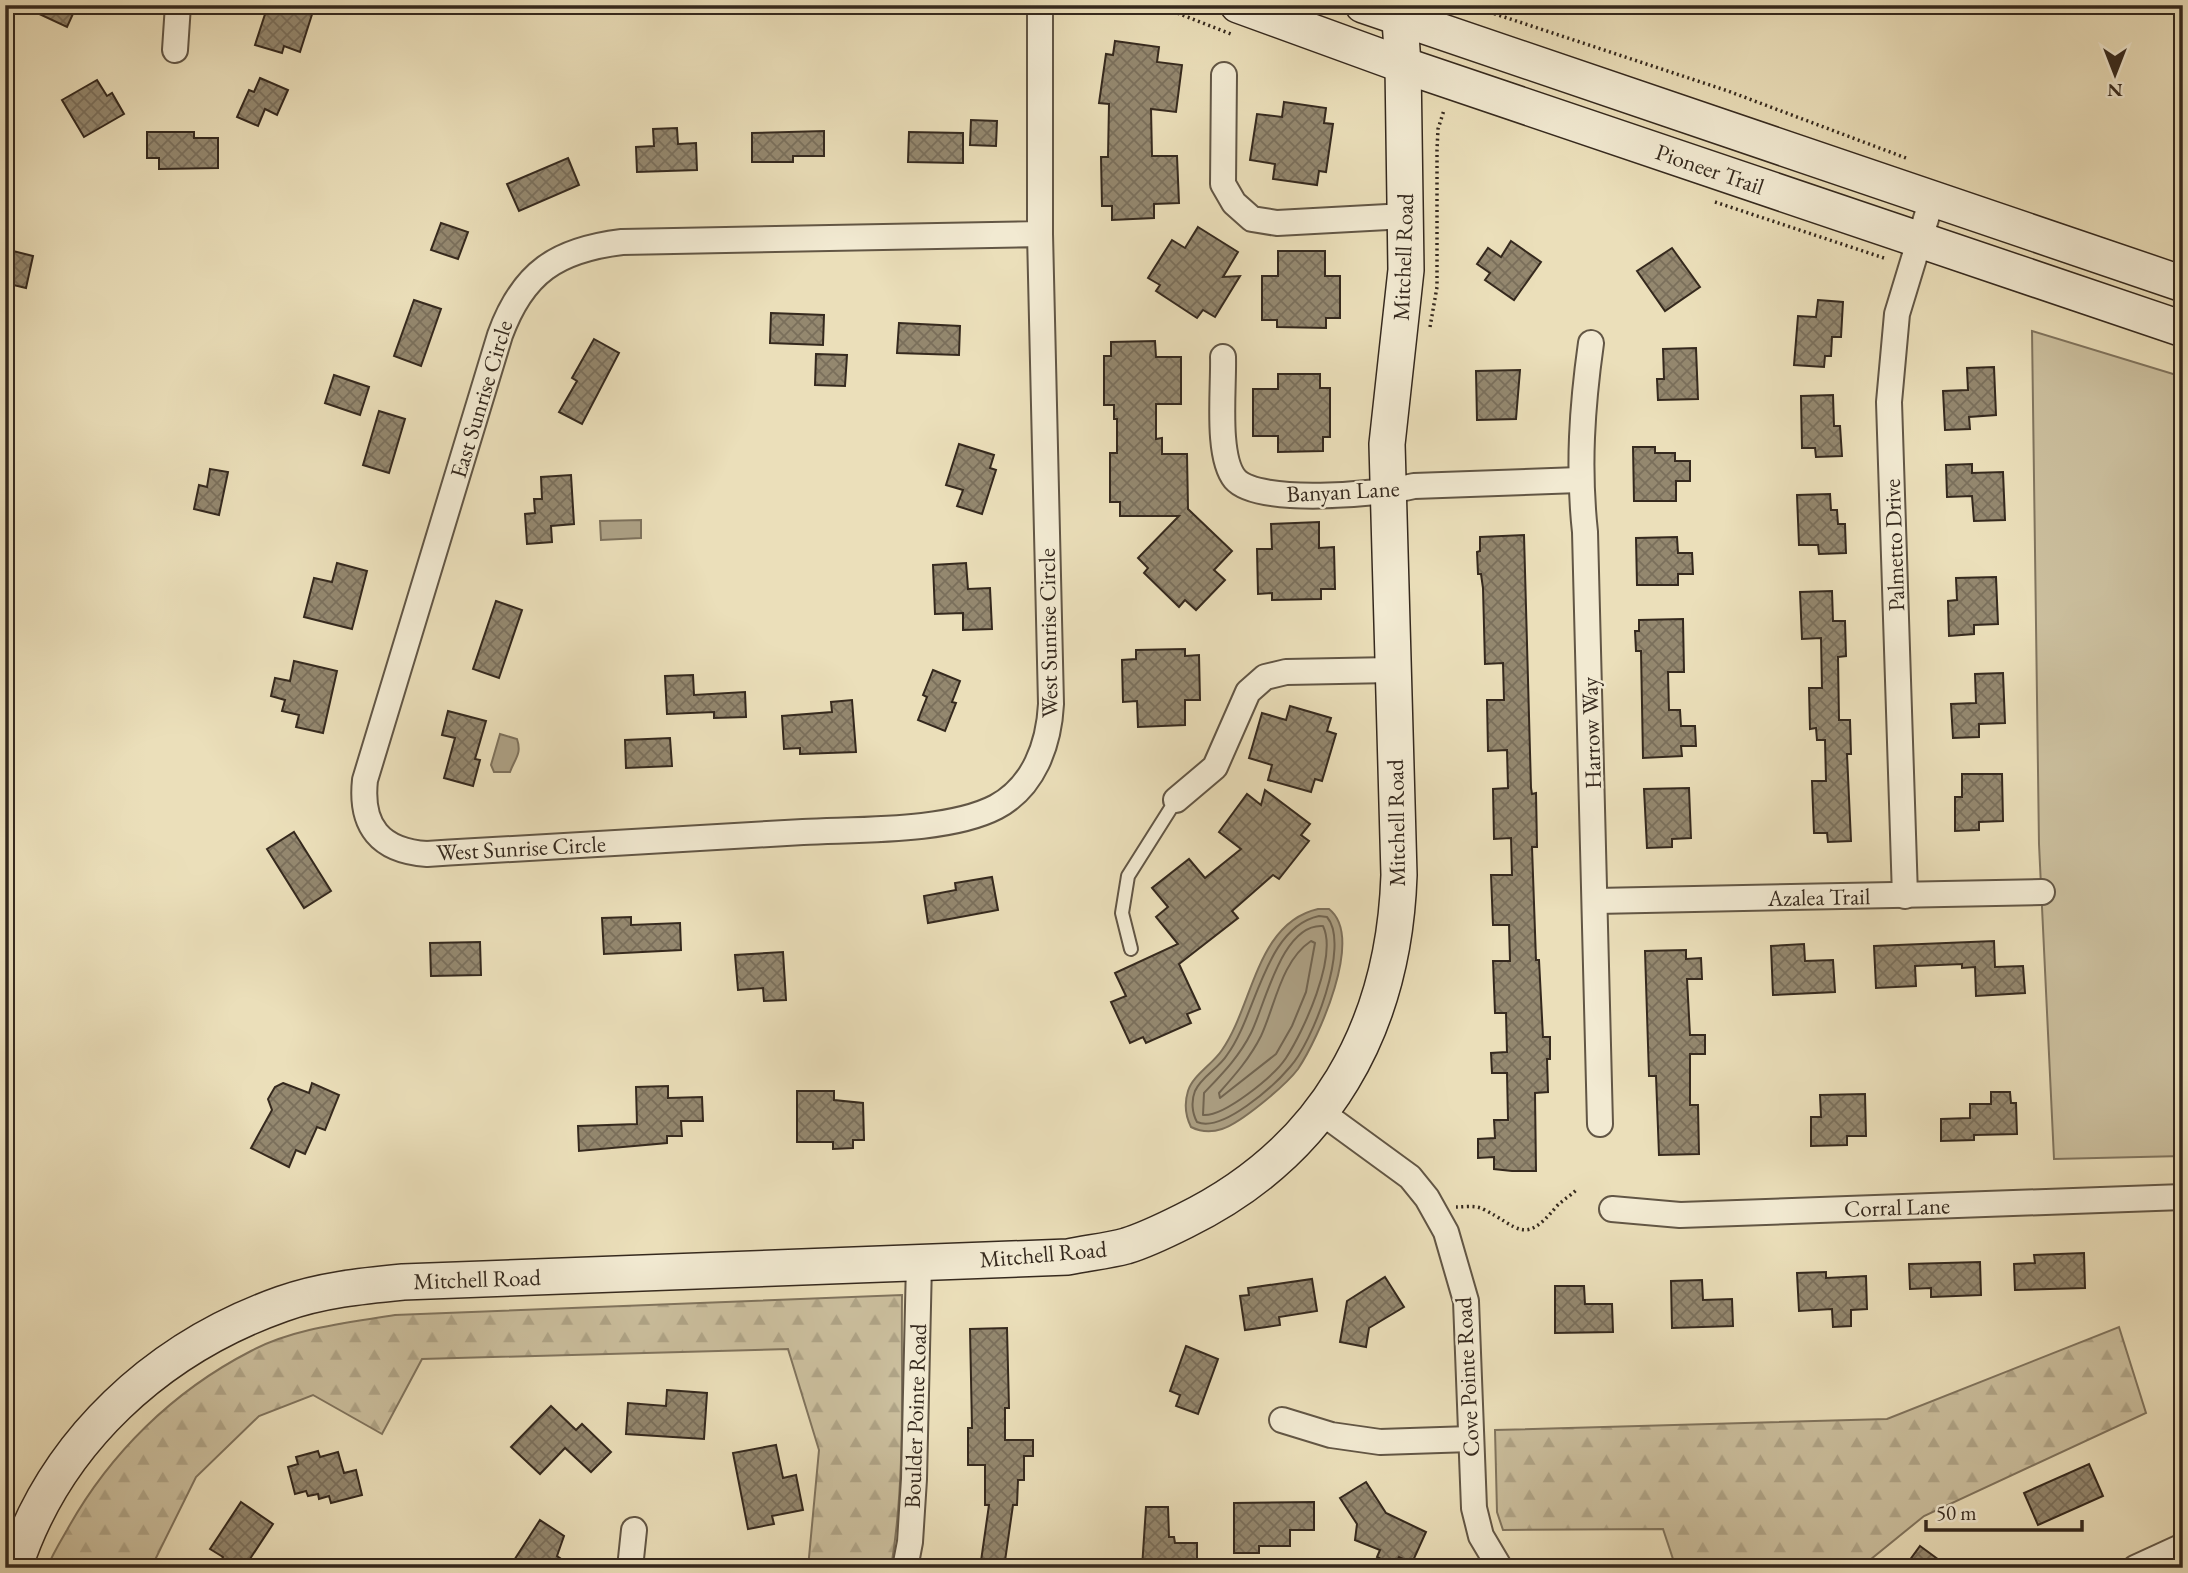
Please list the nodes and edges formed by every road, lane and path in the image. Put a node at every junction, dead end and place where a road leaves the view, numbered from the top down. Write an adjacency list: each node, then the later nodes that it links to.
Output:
1 (178, 5): 7 (street)
2 (1040, 5): 14 (street, West Sunrise Circle)
3 (1238, 5): 8 (main road, Pioneer Trail)
4 (1363, 5): 6 (main road, Pioneer Trail)
5 (1468, 5): 11 (path)
6 (1399, 11): 8 (main road, Mitchell Road); 12 (main road, Pioneer Trail)
7 (174, 50)
8 (1403, 65): 13 (main road, Mitchell Road); 15 (main road, Pioneer Trail)
9 (1224, 75): 13 (street)
10 (1444, 110): 18 (path)
11 (1917, 162)
12 (1932, 199): 15 (street, Palmetto Drive); 16 (main road, Pioneer Trail)
13 (1406, 216): 22 (main road, Mitchell Road)
14 (1040, 234): 24 (street, East Sunrise Circle); 24 (street, West Sunrise Circle)
15 (1919, 241): 17 (main road, Pioneer Trail); 27 (street, Palmetto Drive)
16 (2183, 284)
17 (2183, 330)
18 (1428, 338)
19 (1591, 343): 21 (street, Harrow Way)
20 (1223, 357): 22 (street, Banyan Lane)
21 (1579, 480): 22 (street, Banyan Lane); 28 (street, Harrow Way)
22 (1389, 492): 23 (main road, Mitchell Road)
23 (1392, 670): 25 (street); 30 (main road, Mitchell Road)
24 (365, 780)
25 (1176, 800): 29 (lane)
26 (2042, 892): 27 (street, Azalea Trail)
27 (1905, 896): 28 (street, Azalea Trail)
28 (1596, 901): 31 (street, Harrow Way)
29 (1131, 949)
30 (1321, 1112): 35 (street, Cove Pointe Road); 36 (main road, Mitchell Road)
31 (1600, 1124)
32 (1577, 1189): 35 (path)
33 (2183, 1197): 34 (street, Corral Lane)
34 (1612, 1209)
35 (1438, 1219): 38 (street, Cove Pointe Road)
36 (919, 1263): 41 (main road, Mitchell Road); 43 (street, Boulder Pointe Road)
37 (1282, 1420): 38 (street)
38 (1471, 1439): 44 (street, Cove Pointe Road)
39 (634, 1530): 42 (street)
40 (2183, 1546): 45 (street)
41 (14, 1568)
42 (629, 1568)
43 (905, 1568)
44 (1500, 1568)
45 (2135, 1568)

